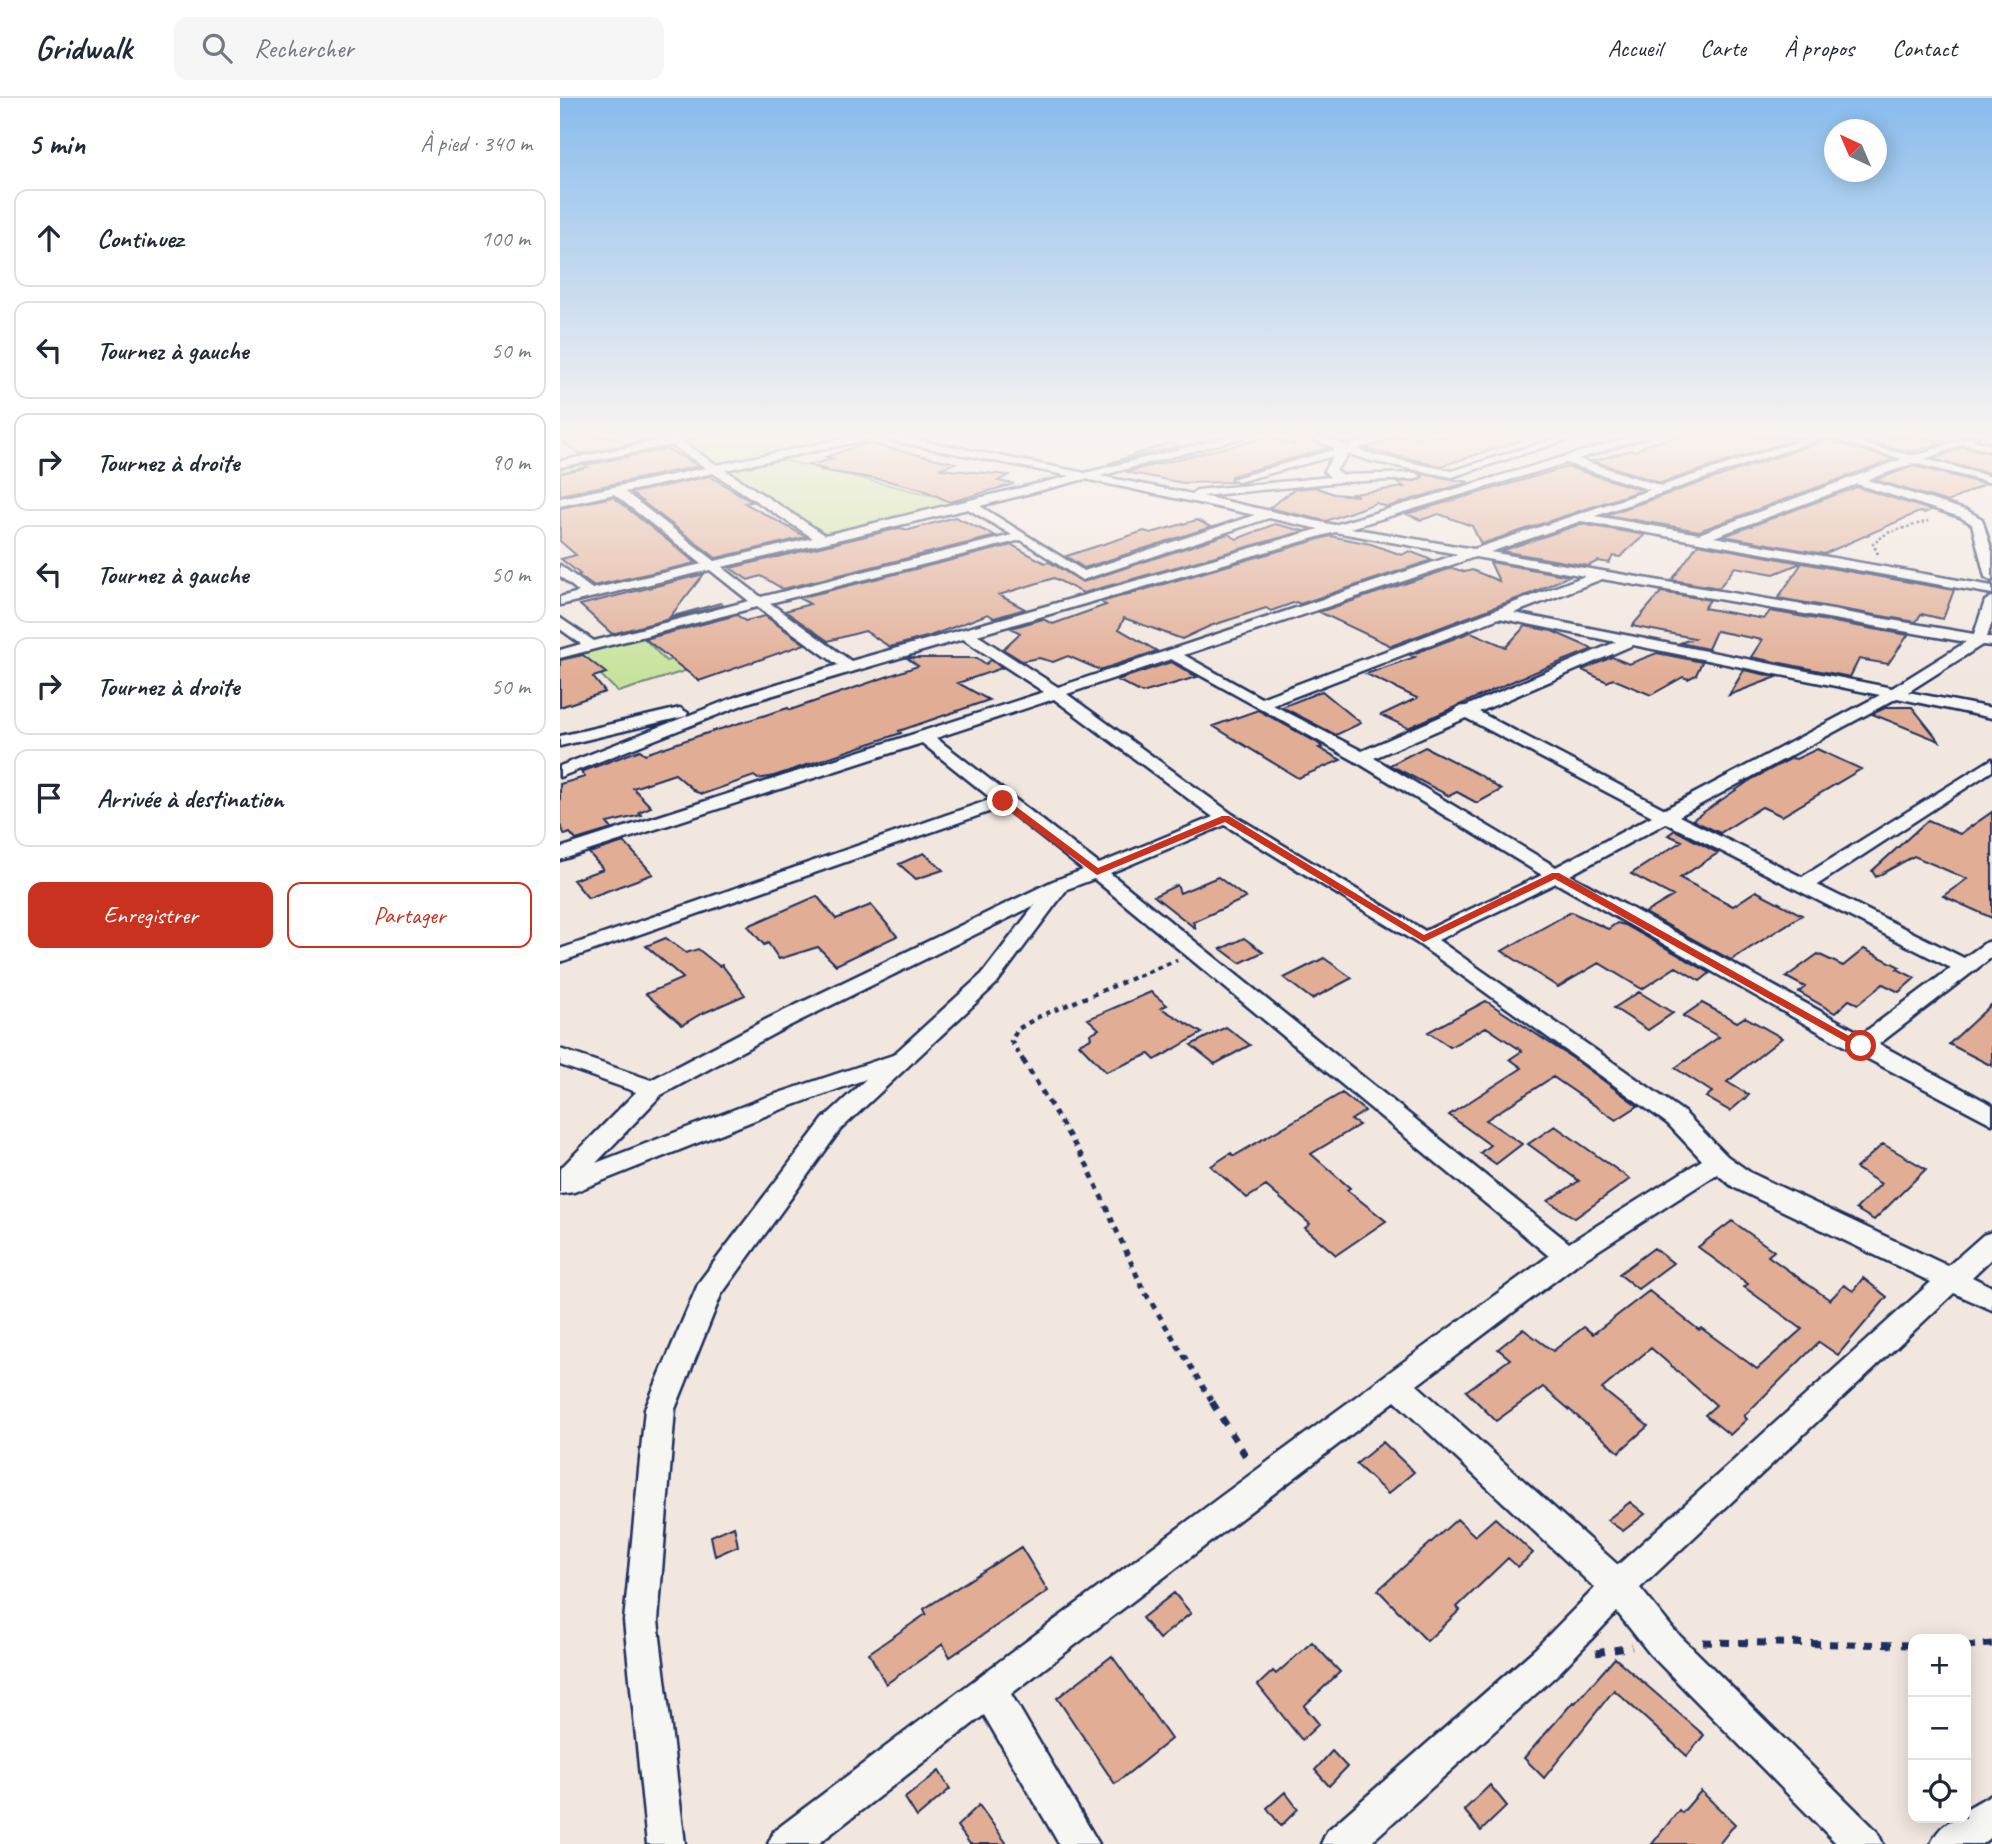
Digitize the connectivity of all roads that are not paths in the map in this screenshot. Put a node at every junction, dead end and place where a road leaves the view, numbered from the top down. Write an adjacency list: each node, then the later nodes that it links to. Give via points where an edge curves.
1 (653, 518): 17 (street)
2 (790, 518): 15 (street)
3 (909, 518): 15 (street)
4 (993, 518): 13 (street)
5 (1256, 518): 13 (street, via 1082,576)
6 (1283, 518): 12 (street)
7 (1363, 518): 12 (street)
8 (1575, 518): 16 (street)
9 (1588, 518): 14 (street)
10 (1753, 518): 14 (street)
11 (1972, 518): 20 (street, via 1978,522)
12 (1331, 528): 16 (street); 28 (street)
13 (1023, 536): 25 (street)
14 (1701, 537): 21 (street)
15 (821, 538): 17 (street)
16 (1472, 553): 19 (street); 33 (street)
17 (711, 564): 22 (street); 25 (street)
18 (560, 569): 22 (street)
19 (1597, 576): 26 (street); 29 (street)
20 (1992, 577)
21 (1992, 590)
22 (589, 594): 23 (street)
23 (560, 601)
24 (1992, 601): 29 (street)
25 (759, 602): 31 (street); 34 (street)
26 (1500, 614): 30 (street); 38 (street)
27 (560, 622): 31 (street)
28 (967, 635): 34 (street); 36 (street)
29 (1986, 641): 35 (street)
30 (1628, 642): 35 (street); 39 (street)
31 (591, 645): 32 (street)
32 (560, 654)
33 (1172, 654): 36 (street); 38 (street)
34 (849, 666): 37 (street)
35 (1897, 692): 40 (street); 47 (street)
36 (1056, 693): 41 (street); 48 (street)
37 (744, 699): 42 (street); 45 (street)
38 (1260, 704): 43 (street)
39 (1464, 710): 43 (street); 47 (street)
40 (1992, 713)
41 (924, 737): 46 (street); 49 (street)
42 (560, 741)
43 (1361, 757): 51 (street)
44 (1992, 764): 53 (street)
45 (560, 772)
46 (1003, 801): 50 (street); 56 (street)
47 (1665, 816): 51 (street); 53 (street)
48 (1226, 818): 50 (street); 54 (street)
49 (560, 854)
50 (1097, 872): 52 (street); 66 (street)
51 (1556, 875): 54 (street); 58 (street)
52 (1060, 885): 60 (street, via 989,979); 61 (street)
53 (1802, 886): 57 (street)
54 (1424, 939): 63 (street, via 1676,1118)
55 (1992, 947): 57 (street)
56 (560, 956)
57 (1964, 966): 58 (street)
58 (1861, 1046): 62 (street)
59 (560, 1057): 61 (street)
60 (902, 1059): 64 (street); 73 (street, via 832,1124 709,1290 660,1409 641,1621)
61 (653, 1089): 64 (street)
62 (1992, 1116)
63 (1718, 1162): 66 (street); 67 (street, via 1770,1194)
64 (560, 1186)
65 (1992, 1242): 67 (street)
66 (1567, 1256): 69 (street)
67 (1953, 1279): 68 (street); 70 (street)
68 (1992, 1299)
69 (1396, 1385): 70 (street); 71 (street)
70 (1618, 1587): 76 (street, via 1547,1661); 77 (street, via 1662,1642)
71 (989, 1690): 74 (street); 75 (street)
72 (1992, 1813): 78 (street)
73 (666, 1844)
74 (787, 1844)
75 (1080, 1844)
76 (1340, 1844)
77 (1864, 1844)
78 (1950, 1844)

